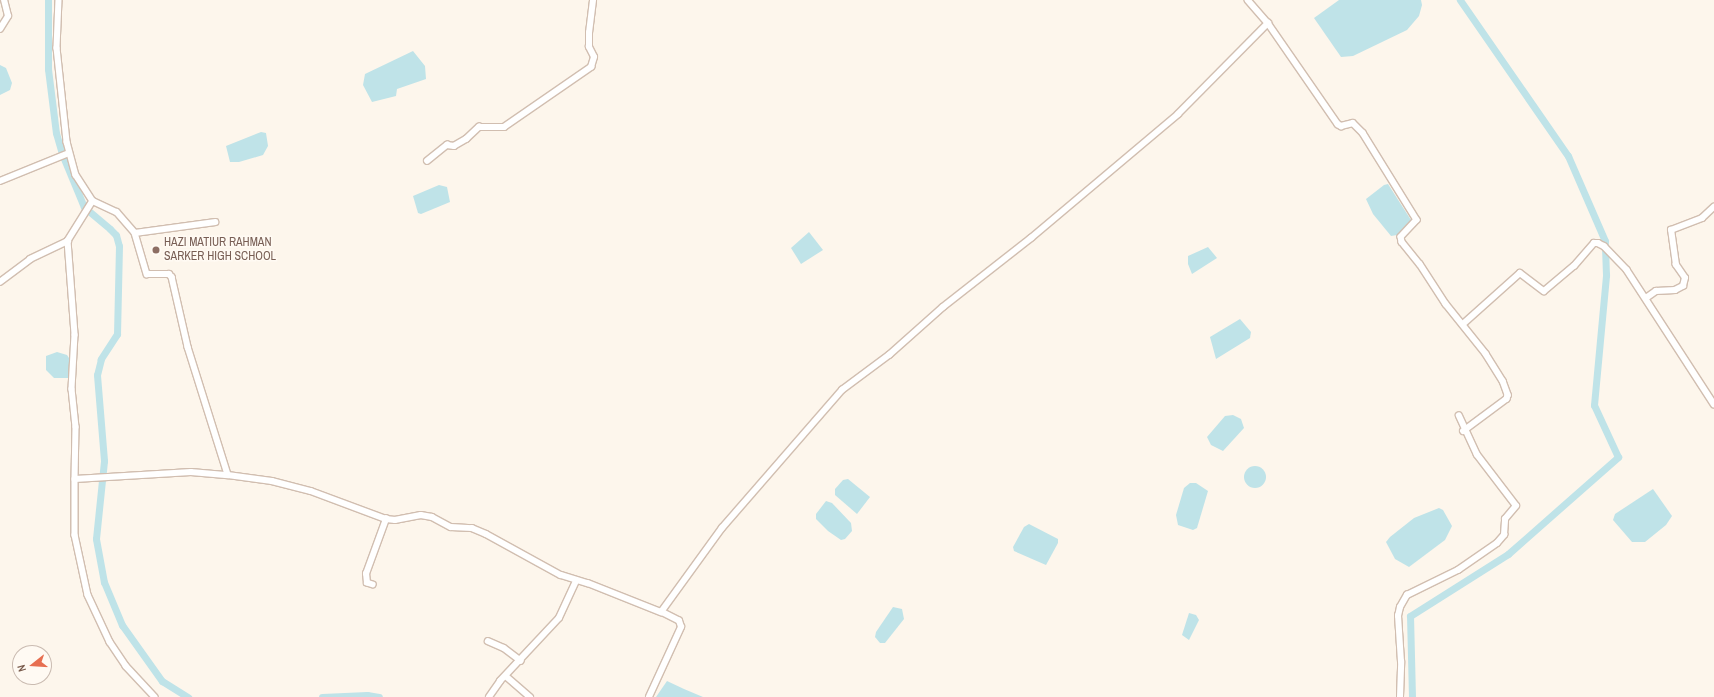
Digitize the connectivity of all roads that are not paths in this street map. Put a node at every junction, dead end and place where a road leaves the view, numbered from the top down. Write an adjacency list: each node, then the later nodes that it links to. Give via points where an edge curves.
1 (4, 0): 6 (street, via 8,16)
2 (59, 0): 7 (street, via 56,48)
3 (593, 0): 8 (street, via 589,33 589,47 594,57 591,67 504,127 479,127 466,139 454,146 447,145)
4 (1248, 0): 5 (street)
5 (1268, 23): 17 (street, via 1338,124 1356,125 1368,140 1417,220 1401,237 1402,242); 26 (street, via 1178,114 1031,238 937,312 889,355 842,390 722,528)
6 (0, 29)
7 (69, 154): 9 (street); 10 (street, via 76,175)
8 (427, 161)
9 (0, 181)
10 (93, 201): 13 (street, via 117,212); 14 (street)
11 (1714, 207): 16 (street, via 1702,218 1671,230 1676,265 1685,278 1682,286 1675,290 1656,291)
12 (215, 222): 13 (street)
13 (135, 233): 21 (street, via 146,272 169,274 172,277 188,347)
14 (68, 241): 15 (street, via 30,259); 22 (street, via 75,336 72,388)
15 (0, 282)
16 (1646, 298): 17 (street, via 1618,260 1604,246 1594,243 1574,266 1544,291 1520,273); 18 (street)
17 (1463, 324): 20 (street, via 1486,354 1508,394 1503,403)
18 (1714, 404)
19 (1459, 416): 20 (street)
20 (1464, 431): 34 (street, via 1477,455 1516,506 1505,519 1504,535 1497,543 1458,570 1407,595 1400,607)
21 (228, 475): 22 (street, via 191,472); 23 (street, via 272,481 311,491)
22 (78, 479): 30 (street, via 75,535 88,594 110,642 126,666)
23 (386, 519): 24 (street, via 395,520 421,515 432,517 451,527 472,528 541,566); 25 (street, via 366,574 367,583)
24 (576, 581): 26 (street, via 603,588); 28 (street, via 559,618)
25 (373, 585)
26 (661, 612): 33 (street, via 679,621 681,627)
27 (488, 641): 28 (street, via 504,648)
28 (521, 661): 29 (street)
29 (506, 676): 31 (street); 32 (street)
30 (155, 697)
31 (489, 697)
32 (530, 697)
33 (649, 697)
34 (1400, 697)

